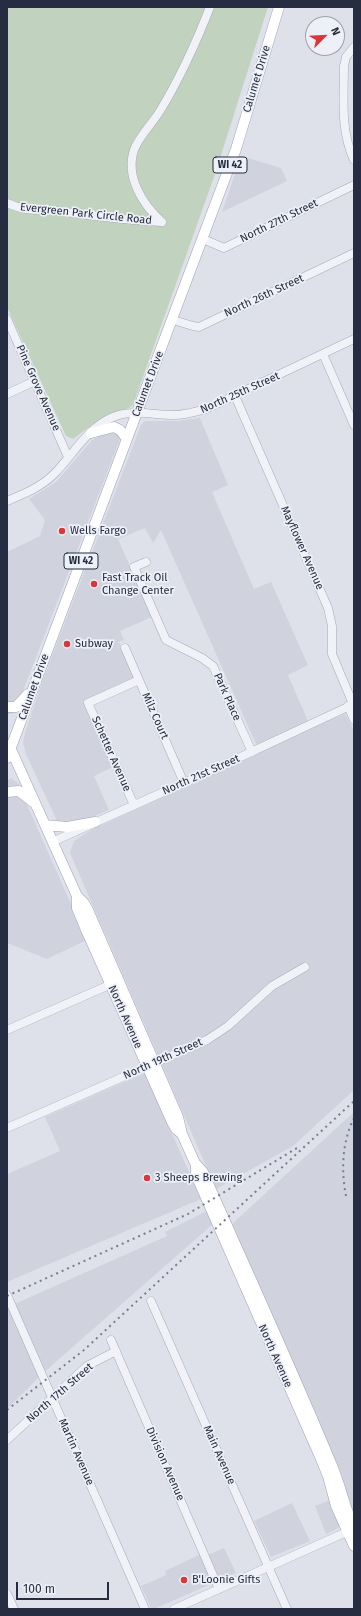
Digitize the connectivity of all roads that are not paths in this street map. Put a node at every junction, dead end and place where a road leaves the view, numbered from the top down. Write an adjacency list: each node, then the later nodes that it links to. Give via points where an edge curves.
1 (210, 7): 6 (street, Evergreen Park Circle Road, via 182,73 134,149 132,171 138,193 150,211 162,222 21,209)
2 (279, 7): 7 (main road, Calumet Drive / WI 42, via 236,149)
3 (354, 47): 4 (street, via 346,57 344,66 344,128)
4 (354, 160)
5 (354, 185): 7 (street, North 27th Street, via 224,248)
6 (7, 203)
7 (203, 239): 10 (main road, Calumet Drive / WI 42)
8 (354, 253): 10 (street, North 26th Street, via 199,326)
9 (7, 319): 13 (street, Pine Grove Avenue)
10 (172, 320): 16 (main road, Calumet Drive / WI 42)
11 (354, 339): 12 (street, North 25th Street)
12 (323, 354): 15 (street, North 25th Street); 17 (street)
13 (35, 381): 14 (street); 20 (street, Pine Grove Avenue)
14 (7, 394)
15 (235, 396): 16 (street, North 25th Street, via 206,409 184,414); 26 (street, Mayflower Avenue, via 328,608 332,626 332,654)
16 (137, 413): 18 (street, North 25th Street, via 114,416); 19 (main road, Calumet Drive / WI 42)
17 (354, 425)
18 (91, 433): 19 (main road, via 114,426); 20 (street, North 25th Street)
19 (127, 439): 25 (main road, Calumet Drive / WI 42)
20 (68, 457): 21 (street, North 25th Street, via 45,482)
21 (7, 501)
22 (146, 562): 30 (street, Park Place, via 134,567 166,640 213,666)
23 (125, 648): 24 (street, Milz Court)
24 (139, 680): 31 (street, Milz Court); 33 (street, Schetter Avenue, via 88,703)
25 (35, 684): 27 (main road, via 21,703 13,708); 29 (main road, Calumet Drive / WI 42)
26 (351, 705): 28 (street, Mayflower Avenue); 30 (street, North 21st Street)
27 (7, 707)
28 (354, 720)
29 (8, 748): 34 (main road, North Avenue)
30 (252, 752): 31 (street, North 21st Street)
31 (184, 783): 33 (street, North 21st Street)
32 (7, 792): 34 (main road, via 22,793)
33 (134, 805): 35 (street, North 21st Street)
34 (37, 807): 36 (main road, North Avenue)
35 (95, 822): 36 (main road, via 67,828); 37 (street, North 21st Street)
36 (45, 825): 37 (main road, North Avenue)
37 (52, 842): 39 (main road, North Avenue, via 77,896 88,910)
38 (305, 967): 41 (street, North 19th Street, via 272,986 240,1017 216,1035)
39 (115, 983): 40 (street); 41 (main road, North Avenue)
40 (7, 1030)
41 (151, 1065): 42 (street, North 19th Street); 49 (main road, North Avenue, via 178,1117 182,1134 196,1166 196,1175 321,1459 336,1506)
42 (7, 1128)
43 (7, 1295): 47 (street, Martin Avenue)
44 (152, 1301): 51 (street, Main Avenue)
45 (111, 1340): 46 (street, Division Avenue)
46 (116, 1351): 47 (street, North 17th Street, via 87,1366); 52 (street, Division Avenue)
47 (52, 1398): 48 (street, North 17th Street); 55 (street, Martin Avenue)
48 (7, 1440)
49 (352, 1530): 50 (main road, North Avenue); 51 (street)
50 (354, 1546)
51 (269, 1567): 52 (street); 57 (street, Main Avenue)
52 (219, 1589): 56 (street)
53 (7, 1594): 54 (street)
54 (14, 1609)
55 (145, 1609)
56 (174, 1609)
57 (288, 1609)

